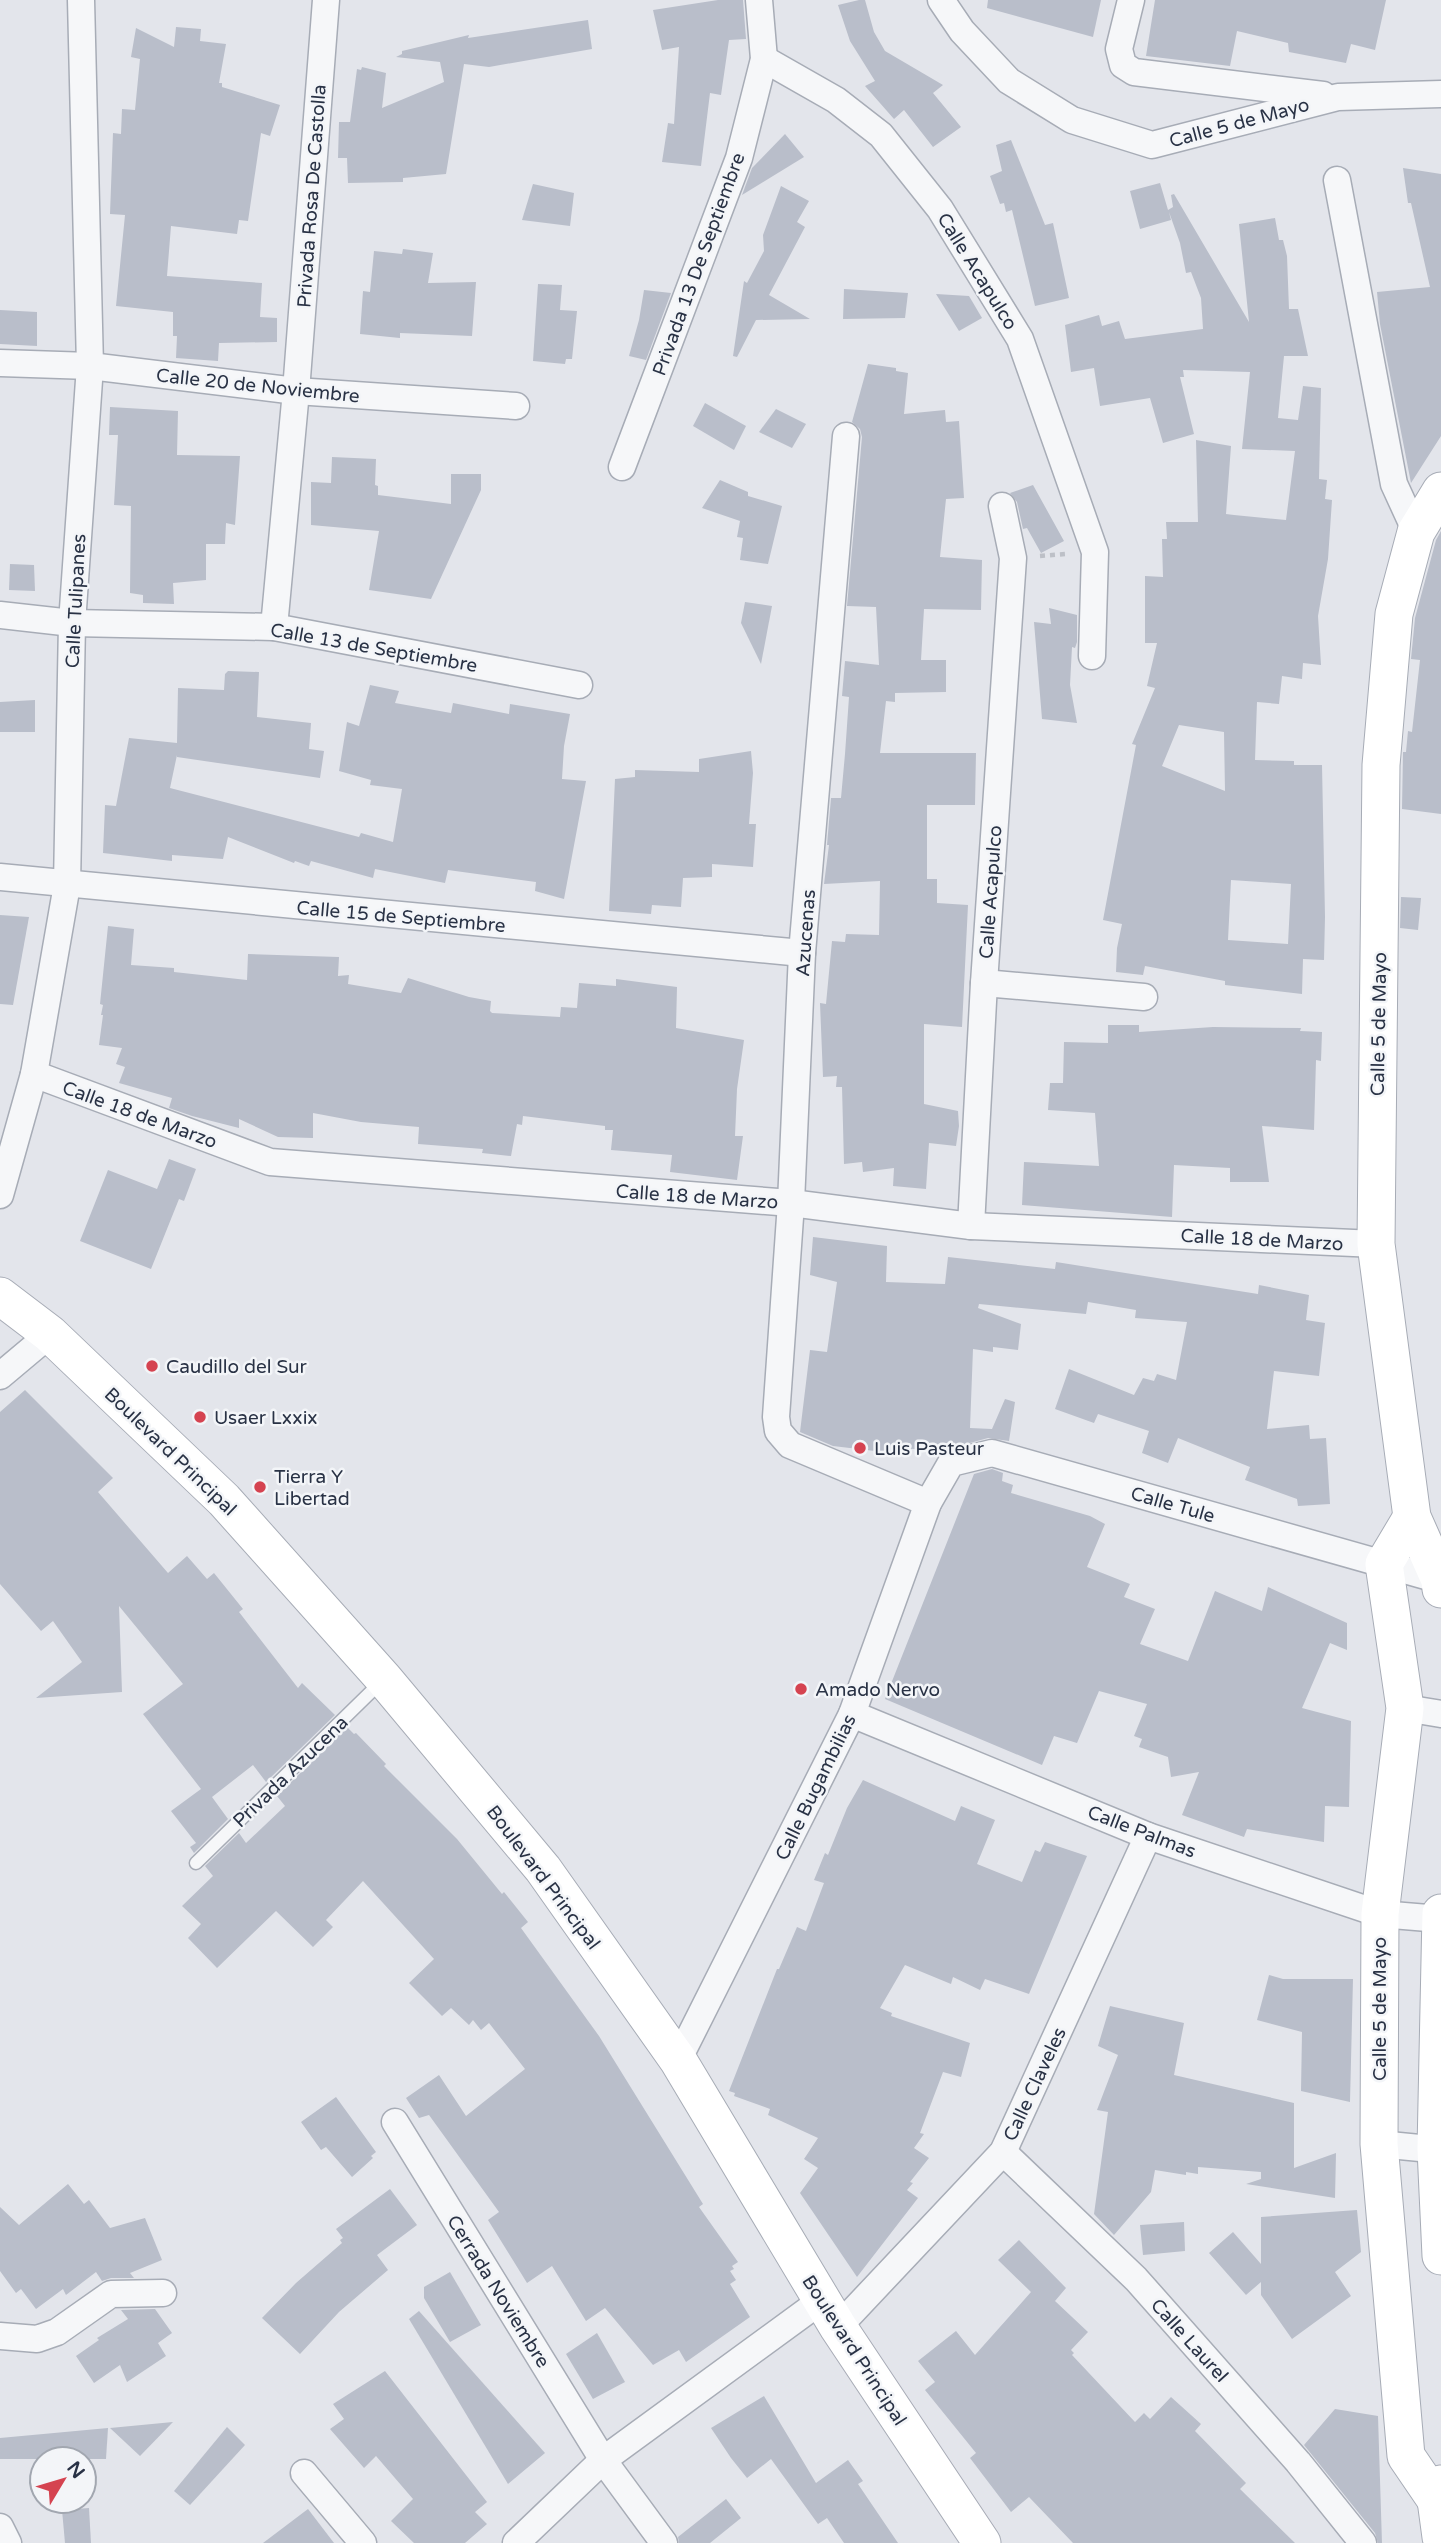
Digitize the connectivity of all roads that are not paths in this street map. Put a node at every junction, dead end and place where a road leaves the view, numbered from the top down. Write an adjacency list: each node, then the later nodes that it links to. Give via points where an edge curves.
1 (81, 0): 11 (street, Calle Tulipanes)
2 (326, 0): 12 (street, Privada Rosa De Castolla)
3 (759, 0): 6 (street)
4 (941, 0): 8 (street, Calle 5 de Mayo, via 962,31 1009,81 1072,120 1152,145)
5 (1131, 0): 8 (street, Calle 5 de Mayo, via 1119,49 1122,65 1134,72)
6 (764, 59): 15 (street, Privada 13 De Septiembre, via 739,158); 22 (street, Calle Acapulco, via 836,100 881,135 940,209 1020,339 1095,552)
7 (1441, 94): 8 (street, Calle 5 de Mayo)
8 (1338, 97)
9 (1337, 180): 18 (street, via 1394,484)
10 (0, 362): 11 (street, Calle 20 de Noviembre)
11 (90, 366): 12 (street, Calle 20 de Noviembre); 20 (street, Calle Tulipanes)
12 (296, 391): 13 (street, Calle 20 de Noviembre); 21 (street, Privada Rosa De Castolla)
13 (516, 406)
14 (846, 436): 26 (street, Azucenas)
15 (622, 467)
16 (1441, 491): 18 (street, Calle 5 de Mayo)
17 (1002, 506): 27 (street, Calle Acapulco, via 1013,558)
18 (1416, 532): 33 (street, Calle 5 de Mayo, via 1394,614 1381,765)
19 (0, 615): 20 (street, Calle 13 de Septiembre)
20 (72, 623): 21 (street, Calle 13 de Septiembre); 25 (street, Calle Tulipanes)
21 (274, 627): 23 (street, Calle 13 de Septiembre)
22 (1092, 656)
23 (579, 685)
24 (0, 877): 25 (street, Calle 15 de Septiembre)
25 (67, 885): 26 (street, Calle 15 de Septiembre); 29 (street, Calle Tulipanes)
26 (802, 953): 31 (street, Azucenas)
27 (984, 983): 28 (street); 32 (street, Calle Acapulco)
28 (1144, 997)
29 (34, 1074): 30 (street, Calle Tulipanes); 31 (street, Calle 18 de Marzo, via 270,1162)
30 (0, 1195)
31 (791, 1203): 32 (street, Calle 18 de Marzo); 37 (street, Azucenas, via 778,1432 790,1444)
32 (971, 1226): 33 (street, Calle 18 de Marzo)
33 (1376, 1244): 38 (street, Calle 5 de Mayo)
34 (0, 1296): 35 (street, Boulevard Principal)
35 (50, 1335): 36 (street); 41 (street, Boulevard Principal, via 223,1500)
36 (0, 1376)
37 (928, 1503): 39 (street, Calle Tule, via 951,1463 992,1453); 43 (street, Calle Bugambilias)
38 (1412, 1517): 39 (street); 40 (street, Calle 5 de Mayo)
39 (1384, 1564): 40 (street, Calle Tule); 42 (street, Calle 5 de Mayo)
40 (1440, 1584)
41 (384, 1679): 46 (lane, Privada Azucena); 50 (street, Boulevard Principal, via 543,1869)
42 (1405, 1708): 44 (street); 48 (street, Calle 5 de Mayo)
43 (852, 1714): 45 (street, Calle Palmas); 50 (street, Calle Bugambilias)
44 (1441, 1714)
45 (1148, 1836): 48 (street, Calle Palmas); 54 (street, Calle Claveles)
46 (196, 1863)
47 (1441, 1913): 49 (street)
48 (1380, 1914): 49 (street, Calle Palmas); 52 (street, Calle 5 de Mayo)
49 (1440, 1919): 53 (street)
50 (678, 2060): 57 (street, Boulevard Principal)
51 (395, 2122): 59 (street, Cerrada Noviembre)
52 (1379, 2144): 53 (street); 61 (street, Calle 5 de Mayo, via 1406,2456)
53 (1438, 2150): 55 (street)
54 (1003, 2152): 57 (street, Calle Claveles); 69 (street, Calle Laurel, via 1136,2279 1298,2462)
55 (1441, 2256)
56 (163, 2293): 58 (street, via 111,2294 57,2332 37,2339)
57 (830, 2313): 59 (street, Calle Claveles); 68 (street, Boulevard Principal)
58 (0, 2336)
59 (603, 2460): 66 (street, Calle Claveles); 67 (street, Cerrada Noviembre)
60 (303, 2473): 65 (street)
61 (1438, 2492): 63 (street, Calle 5 de Mayo)
62 (0, 2527): 64 (street)
63 (1441, 2536)
64 (8, 2543)
65 (363, 2543)
66 (516, 2543)
67 (664, 2543)
68 (982, 2543)
69 (1363, 2543)

